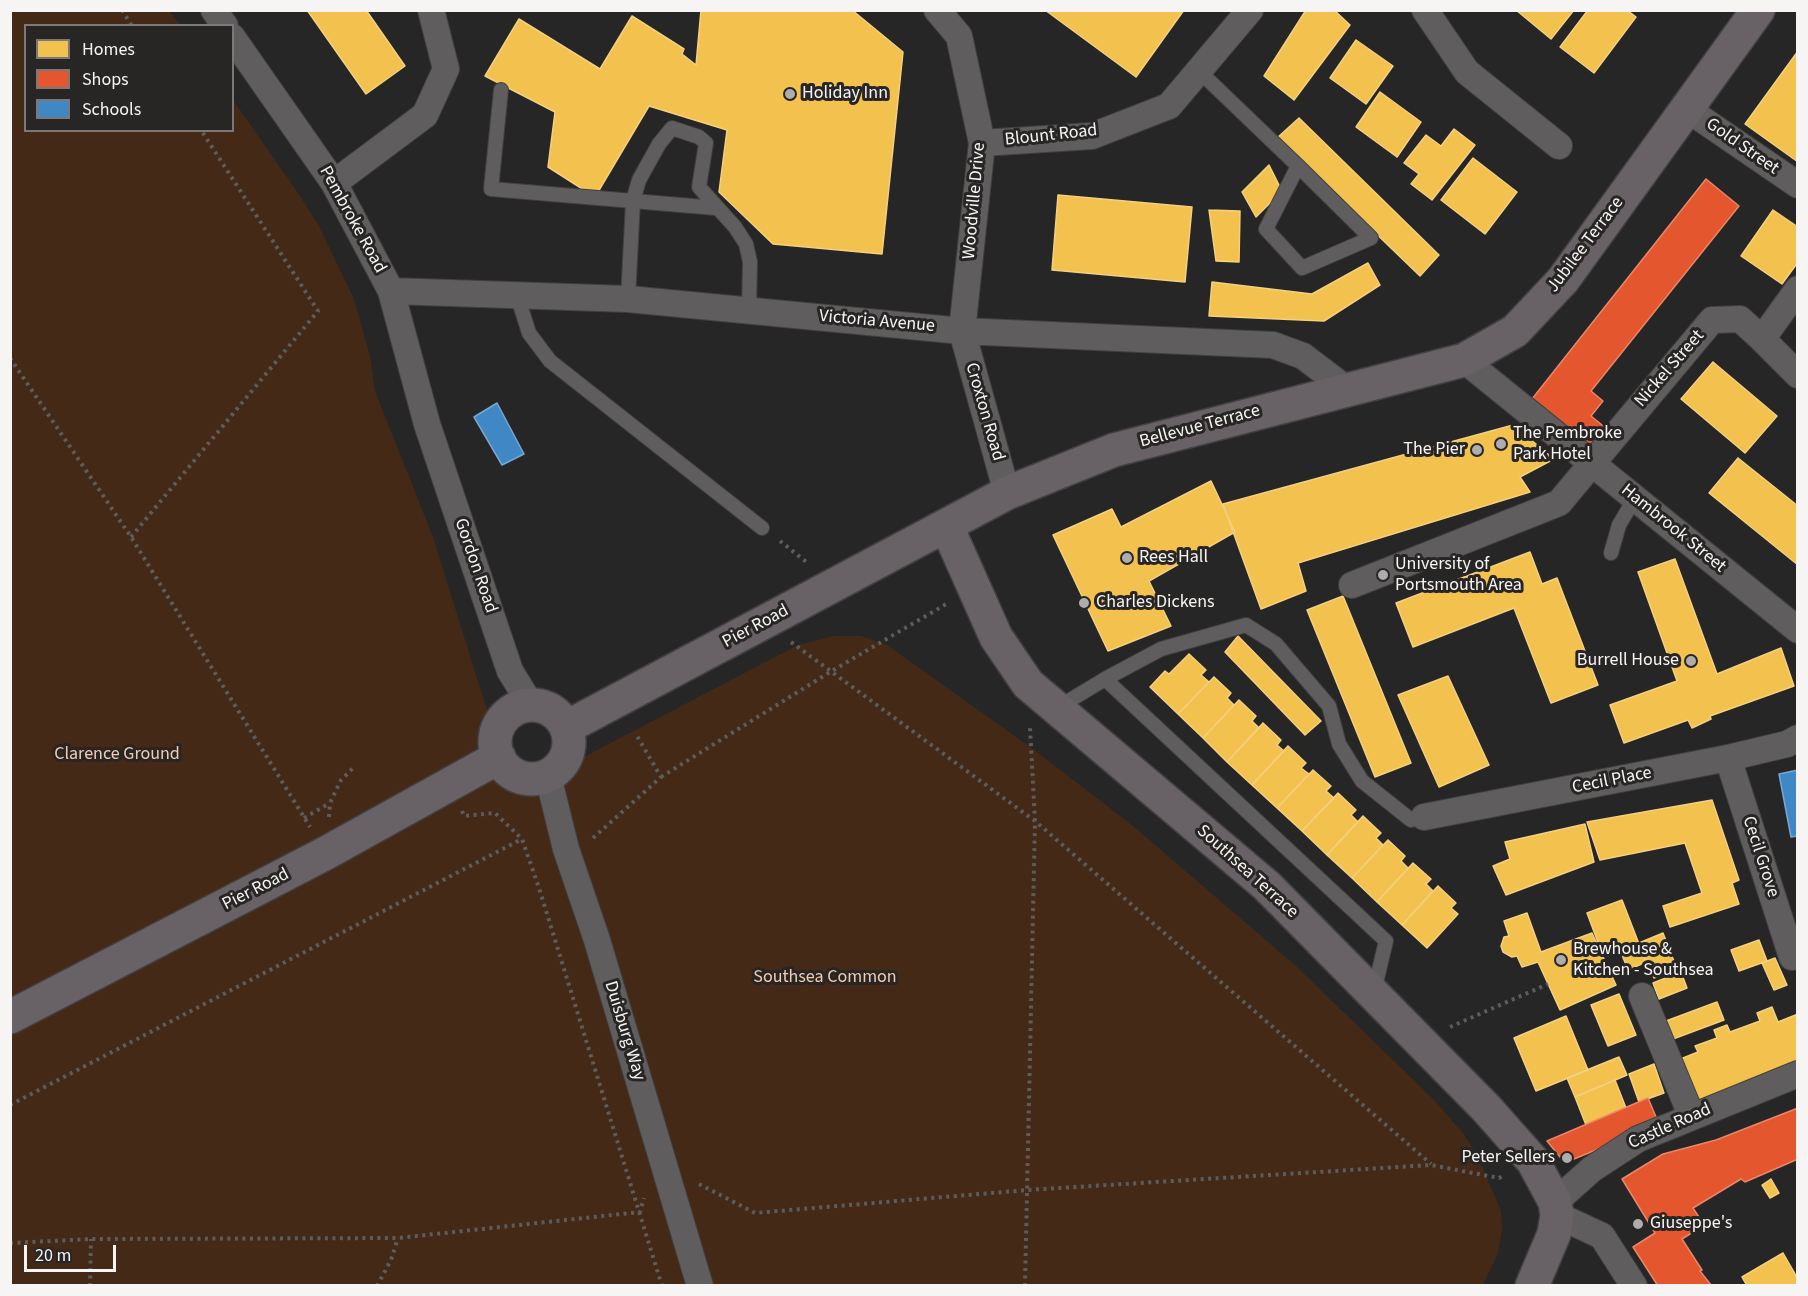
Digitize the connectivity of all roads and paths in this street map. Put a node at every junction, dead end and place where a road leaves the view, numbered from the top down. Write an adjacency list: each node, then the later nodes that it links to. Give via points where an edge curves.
1 (122, 10): 8 (path)
2 (214, 10): 9 (street)
3 (937, 10): 15 (street, Woodville Drive, via 959,36)
4 (1250, 10): 11 (street, Blount Road)
5 (1425, 10): 16 (street, via 1467,72)
6 (1758, 10): 13 (main road, Jubilee Terrace)
7 (436, 12): 18 (street, via 446,69 425,115)
8 (131, 24)
9 (224, 24)
10 (234, 40): 18 (street, Pembroke Road)
11 (1199, 71): 15 (street, Blount Road, via 1169,106 1092,136); 17 (lane)
12 (501, 90): 20 (lane, via 491,189)
13 (1687, 109): 19 (street, Gold Street); 30 (main road, Jubilee Terrace, via 1563,280 1515,331)
14 (202, 132): 39 (path, via 318,310)
15 (982, 143): 27 (street, Woodville Drive)
16 (1559, 146)
17 (1298, 166): 17 (lane, via 1322,190 1371,238 1302,268 1266,229)
18 (334, 183): 23 (street, Pembroke Road)
19 (1797, 186)
20 (633, 201): 21 (lane); 21 (lane, via 639,180 672,128 699,136 706,143 699,187); 25 (lane)
21 (716, 208): 26 (lane, via 746,244 750,262)
22 (1797, 289): 28 (street)
23 (391, 291): 24 (street, Victoria Avenue); 33 (street, Pembroke Road)
24 (517, 295): 25 (street, Victoria Avenue); 38 (lane, via 528,333 550,361)
25 (628, 299): 26 (street, Victoria Avenue)
26 (749, 310): 27 (street, Victoria Avenue)
27 (962, 331): 32 (street, Victoria Avenue, via 1272,345 1303,356); 35 (street, Croxton Road)
28 (1762, 339): 31 (street, Nickel Street); 34 (street, Nickel Street, via 1740,319 1712,320)
29 (10, 358): 39 (path)
30 (1464, 360): 32 (main road, Bellevue Terrace); 34 (street, Hambrook Street)
31 (1797, 375)
32 (1349, 391): 35 (main road, Bellevue Terrace, via 1114,450)
33 (427, 424): 49 (street, Gordon Road, via 510,671)
34 (1590, 462): 36 (street, Hambrook Street); 42 (street, Nickel Street, via 1558,502)
35 (1007, 493): 37 (main road, Bellevue Terrace)
36 (1635, 498): 40 (lane, via 1619,525); 45 (street, Hambrook Street)
37 (946, 527): 41 (main road, Pier Road); 43 (main road, Southsea Terrace)
38 (762, 528): 41 (path)
39 (131, 537): 59 (path, via 304,818)
40 (1611, 553)
41 (836, 584): 44 (main road, Pier Road)
42 (1352, 585)
43 (974, 588): 46 (path); 48 (main road, Southsea Terrace, via 996,637)
44 (764, 623): 46 (path); 51 (main road, Pier Road)
45 (1797, 630)
46 (830, 672): 58 (path); 62 (path)
47 (1105, 679): 50 (lane); 61 (lane, via 1161,649 1246,626 1276,644 1329,706 1339,744 1362,781 1411,820); 68 (lane, via 1386,941)
48 (1028, 684): 50 (main road, Southsea Terrace); 62 (path)
49 (531, 705): 51 (main road, via 546,707); 54 (main road, via 505,716 497,729)
50 (1057, 708): 68 (main road, Southsea Terrace, via 1267,886)
51 (567, 726): 57 (main road, via 567,755)
52 (637, 735): 58 (path)
53 (1797, 738): 55 (street, Cecil Place)
54 (499, 757): 57 (main road, via 519,777); 70 (main road, Pier Road, via 326,853)
55 (1728, 758): 61 (street, Cecil Place); 66 (street, Cecil Grove)
56 (355, 766): 59 (path, via 341,780)
57 (548, 776): 88 (street, Duisburg Way, via 566,849)
58 (662, 777): 65 (path)
59 (330, 803): 63 (path)
60 (464, 816): 64 (path, via 495,813)
61 (1424, 817)
62 (1035, 821): 76 (path); 79 (path)
63 (328, 825)
64 (522, 839): 73 (path); 81 (path)
65 (587, 843)
66 (1792, 957)
67 (1548, 984): 71 (path)
68 (1373, 994): 71 (main road, Southsea Terrace)
69 (1642, 996): 74 (street)
70 (10, 1017)
71 (1419, 1040): 75 (main road, Southsea Terrace)
72 (1797, 1074): 74 (street, Castle Road)
73 (10, 1105)
74 (1691, 1115): 80 (street, Castle Road, via 1614,1152)
75 (1533, 1161): 76 (path, via 1498,1178); 80 (main road, Southsea Terrace)
76 (1431, 1165): 79 (path)
77 (689, 1179): 79 (path, via 755,1213)
78 (647, 1188): 81 (path)
79 (1027, 1190): 89 (path)
80 (1556, 1208): 90 (main road, via 1551,1242); 91 (street, via 1602,1236)
81 (640, 1212): 82 (path); 87 (path)
82 (398, 1238): 83 (path); 86 (path)
83 (91, 1239): 84 (path); 85 (path)
84 (10, 1242)
85 (90, 1286)
86 (376, 1286)
87 (662, 1286)
88 (700, 1286)
89 (1025, 1286)
90 (1532, 1286)
91 (1634, 1286)

